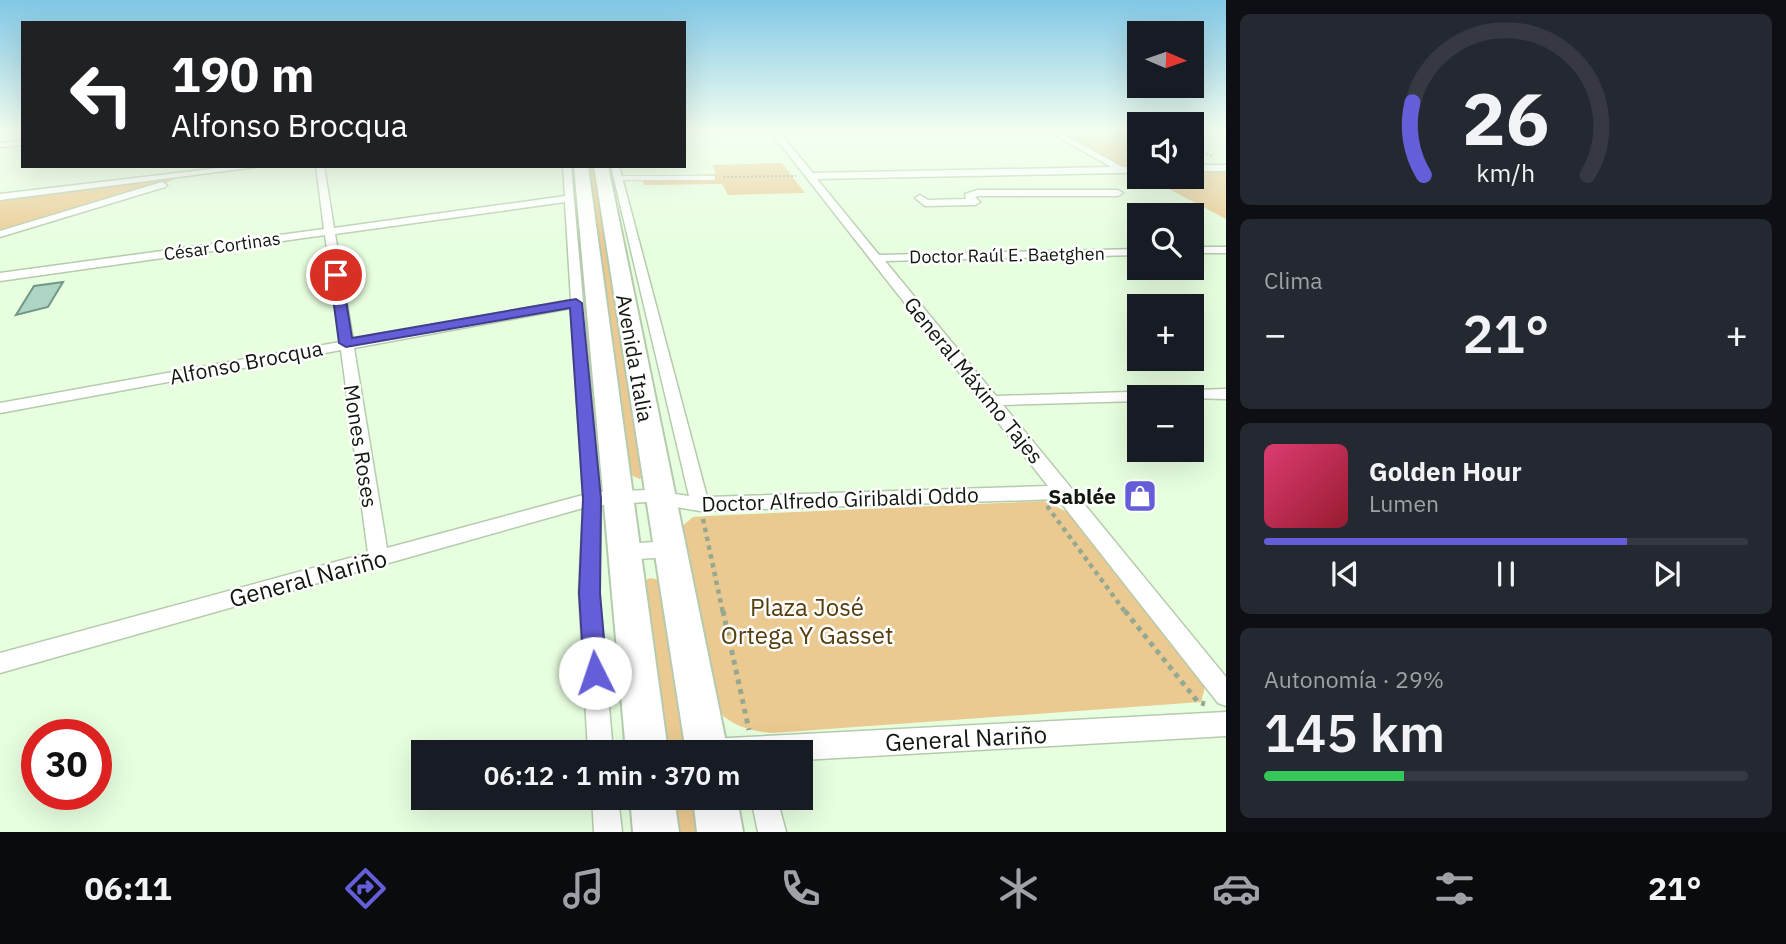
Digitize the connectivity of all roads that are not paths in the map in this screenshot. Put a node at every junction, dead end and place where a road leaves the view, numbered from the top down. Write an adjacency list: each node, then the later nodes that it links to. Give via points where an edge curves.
1 (210, 170): 8 (street)
2 (224, 170): 8 (street)
3 (321, 170): 17 (street, Mones Roses)
4 (567, 170): 15 (street, Avenida Italia)
5 (807, 170): 10 (street, General Máximo Tajes)
6 (1123, 170): 9 (street)
7 (604, 171): 11 (lane); 30 (main road, Avenida Italia); 31 (main road, Avenida Italia); 32 (street, Avenida Italia)
8 (203, 172): 14 (street); 18 (street)
9 (989, 172): 10 (street); 12 (street)
10 (812, 176): 22 (street, General Máximo Tajes)
11 (713, 177)
12 (1016, 192): 13 (street); 16 (street, via 968,196 975,202 925,203)
13 (1118, 193)
14 (0, 197)
15 (569, 198): 17 (street, César Cortinas); 24 (street, Avenida Italia)
16 (920, 198)
17 (330, 230): 23 (street, César Cortinas); 25 (street, Mones Roses)
18 (0, 234)
19 (1204, 250): 20 (street)
20 (1226, 250)
21 (1127, 252): 22 (street, Doctor Raúl E. Baetghen)
22 (875, 258): 27 (street, General Máximo Tajes)
23 (0, 277)
24 (576, 303): 25 (street, Alfonso Brocqua); 30 (street, Avenida Italia)
25 (346, 343): 28 (street, Alfonso Brocqua); 35 (street, Mones Roses)
26 (1226, 394): 27 (street)
27 (991, 401): 29 (street, General Máximo Tajes)
28 (0, 408)
29 (1065, 492): 32 (street, Doctor Alfredo Giribaldi Oddo); 37 (street, General Máximo Tajes)
30 (604, 497): 31 (street, Doctor Alfredo Giribaldi Oddo); 34 (main road, Avenida Italia); 35 (street, General Nariño); 39 (street, Avenida Italia, via 589,593)
31 (661, 497): 32 (street, Doctor Alfredo Giribaldi Oddo); 33 (main road, Avenida Italia)
32 (700, 504)
33 (668, 549): 34 (street); 41 (main road, Avenida Italia)
34 (623, 552): 40 (main road, Avenida Italia)
35 (379, 559): 36 (street, General Nariño)
36 (0, 663)
37 (1226, 695)
38 (1226, 724): 42 (street, General Nariño)
39 (600, 740)
40 (646, 740)
41 (705, 740)
42 (813, 748)
43 (606, 810): 47 (street)
44 (653, 810): 48 (main road)
45 (717, 810): 49 (main road)
46 (767, 810): 50 (street)
47 (608, 832)
48 (656, 832)
49 (720, 832)
50 (772, 832)

